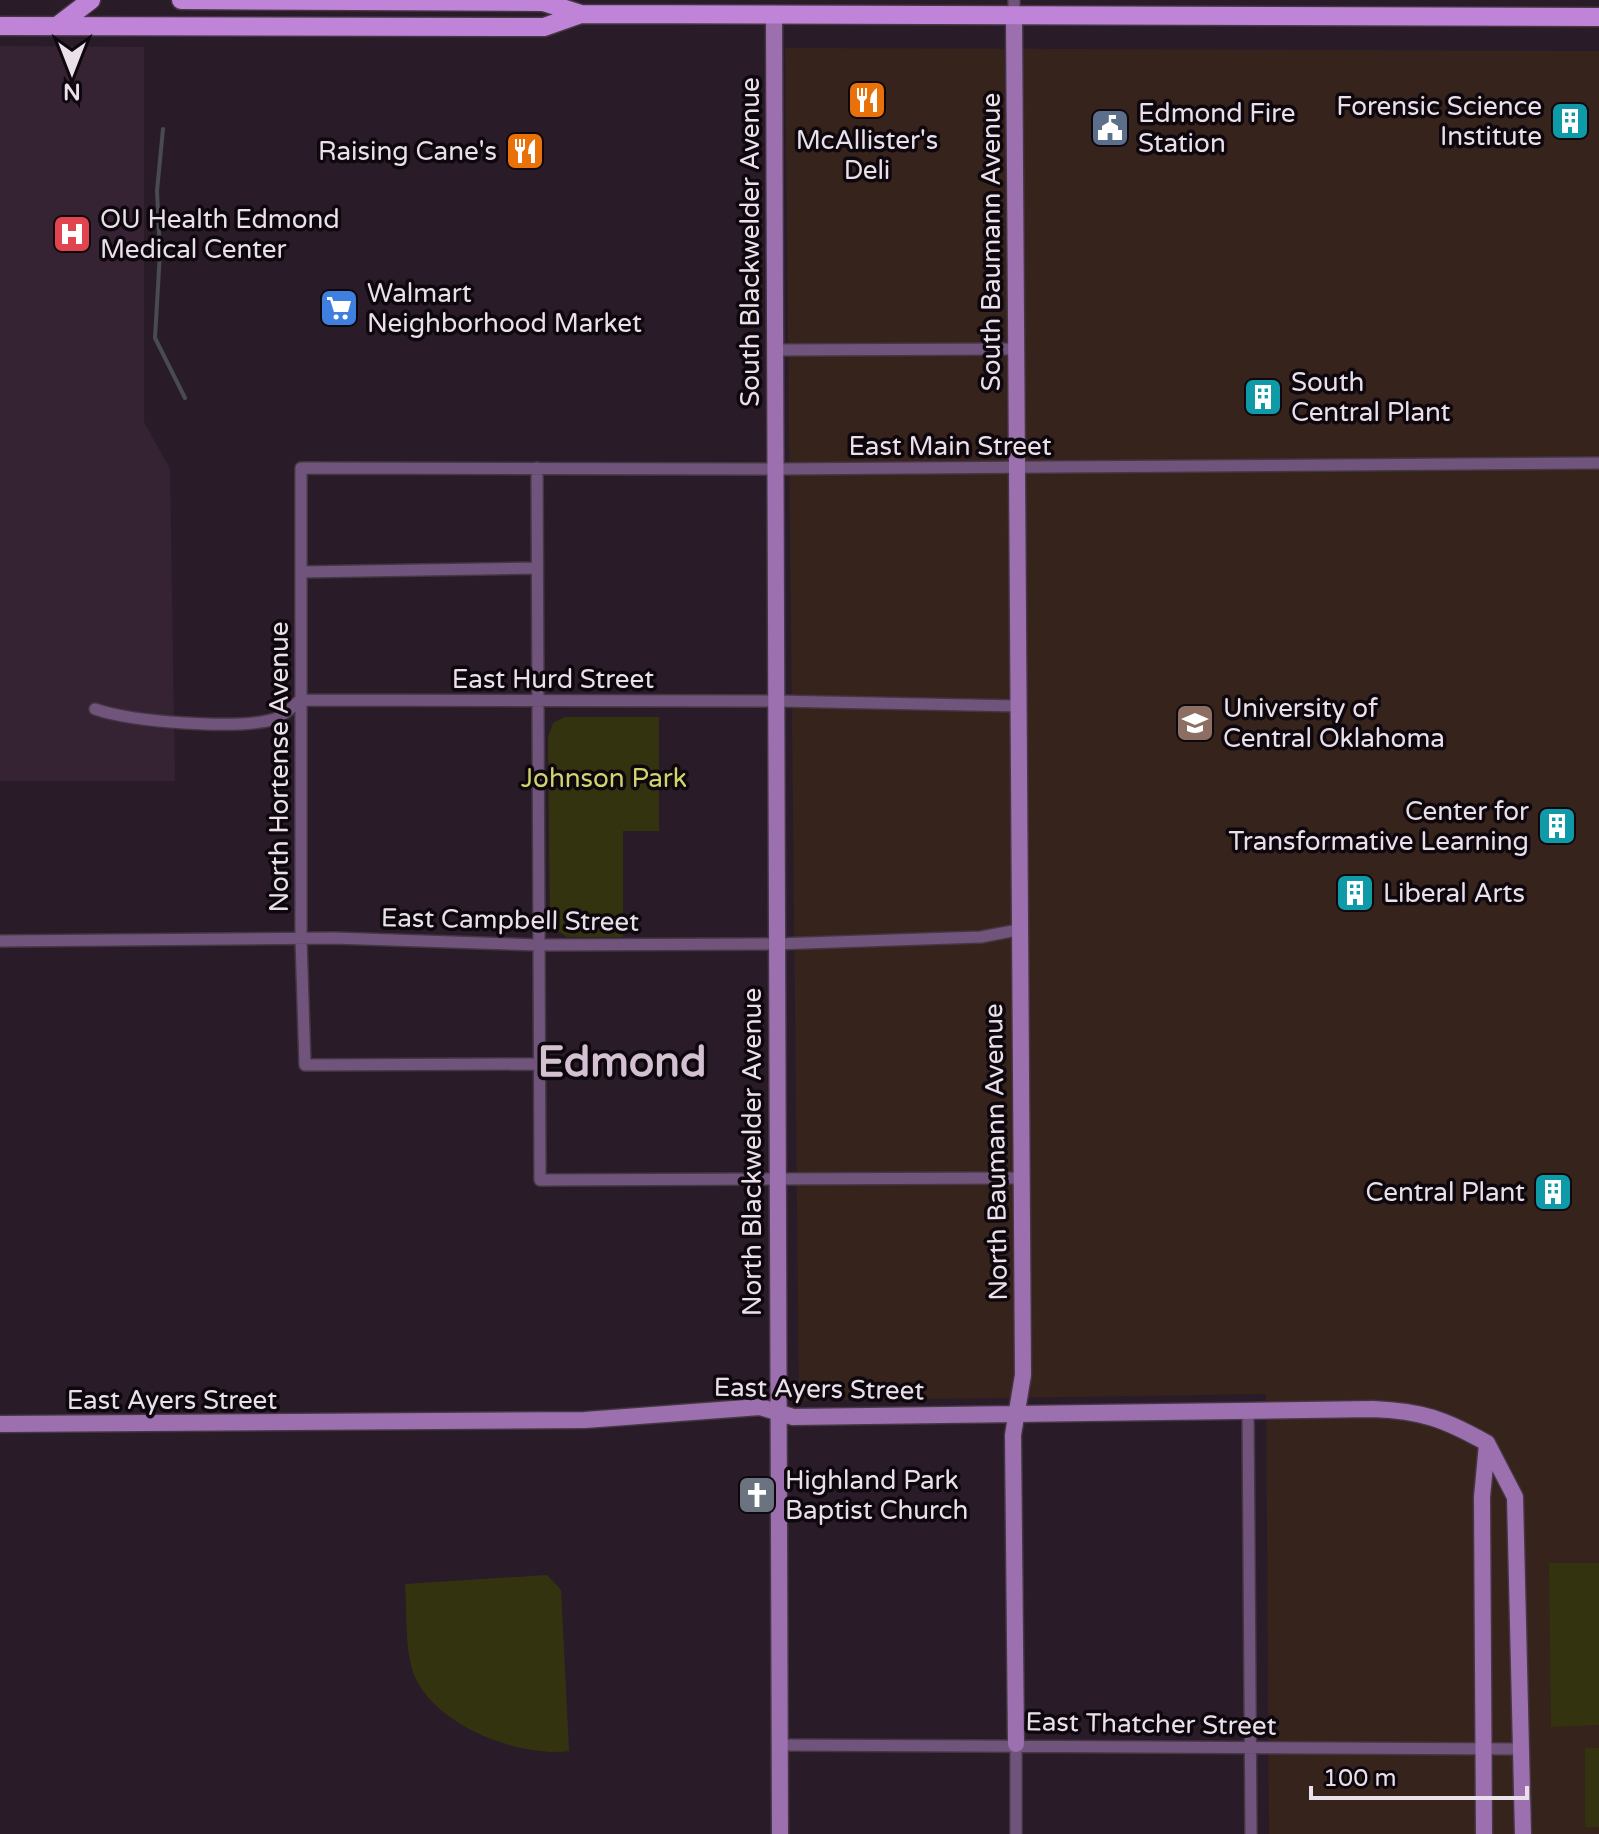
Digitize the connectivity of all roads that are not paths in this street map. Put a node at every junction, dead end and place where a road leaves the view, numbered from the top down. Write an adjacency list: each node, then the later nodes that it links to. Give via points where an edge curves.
1 (91, 0): 10 (main road)
2 (181, 0): 3 (main road)
3 (247, 1): 4 (main road)
4 (474, 2): 7 (main road, via 543,2); 11 (main road, via 446,13 403,16)
5 (774, 8): 6 (main road); 7 (main road); 13 (street, South Blackwelder Avenue)
6 (1014, 8): 8 (main road); 12 (street, South Baumann Avenue)
7 (581, 14): 11 (main road, via 544,27)
8 (1599, 17)
9 (0, 26): 10 (main road)
10 (57, 26): 11 (main road)
11 (393, 26)
12 (1016, 349): 13 (street); 17 (street, South Baumann Avenue)
13 (774, 350): 18 (street, South Blackwelder Avenue)
14 (1599, 463): 17 (street, East Main Street)
15 (301, 468): 16 (street, East Main Street); 20 (street, North Hortense Avenue)
16 (537, 468): 18 (street, East Main Street); 19 (street)
17 (1017, 468): 18 (street, East Main Street); 24 (street, North Baumann Avenue)
18 (774, 469): 23 (street, North Blackwelder Avenue)
19 (537, 568): 20 (street); 22 (street)
20 (301, 572): 21 (street, North Hortense Avenue)
21 (300, 700): 22 (street, East Hurd Street); 25 (street, via 277,719 237,722 116,717); 27 (street, North Hortense Avenue)
22 (537, 700): 23 (street, East Hurd Street); 30 (street)
23 (777, 701): 24 (street, East Hurd Street); 29 (street, North Blackwelder Avenue)
24 (1018, 706): 26 (street, North Baumann Avenue)
25 (95, 709)
26 (1018, 930): 29 (street, East Campbell Street, via 981,937); 32 (street, North Baumann Avenue)
27 (301, 939): 28 (street, East Campbell Street); 30 (street, East Campbell Street); 31 (street, North Hortense Avenue, via 305,1065)
28 (0, 941)
29 (776, 944): 30 (street, East Campbell Street); 33 (street, North Blackwelder Avenue)
30 (539, 945): 31 (street)
31 (537, 1064): 33 (street, via 540,1180)
32 (1020, 1178): 33 (street); 36 (street, North Baumann Avenue, via 1023,1375)
33 (776, 1181): 35 (street, North Blackwelder Avenue)
34 (1248, 1409): 36 (street, East Ayers Street); 38 (street, East Ayers Street, via 1411,1410 1460,1426); 41 (street)
35 (777, 1413): 36 (street, East Ayers Street); 37 (street, East Ayers Street, via 760,1407 585,1420); 40 (street, North Blackwelder Avenue)
36 (1015, 1415): 39 (street, North Baumann Avenue)
37 (0, 1424)
38 (1487, 1443): 42 (street, via 1515,1497); 43 (street, via 1482,1497)
39 (1016, 1744): 40 (street, East Thatcher Street); 41 (street, East Thatcher Street); 45 (street, North Baumann Avenue)
40 (781, 1745): 44 (street, North Blackwelder Avenue)
41 (1250, 1749): 43 (street, East Thatcher Street); 46 (street)
42 (1521, 1749): 43 (street, East Thatcher Street); 48 (street)
43 (1485, 1750): 47 (street)
44 (780, 1834)
45 (1016, 1834)
46 (1251, 1834)
47 (1484, 1834)
48 (1523, 1834)

